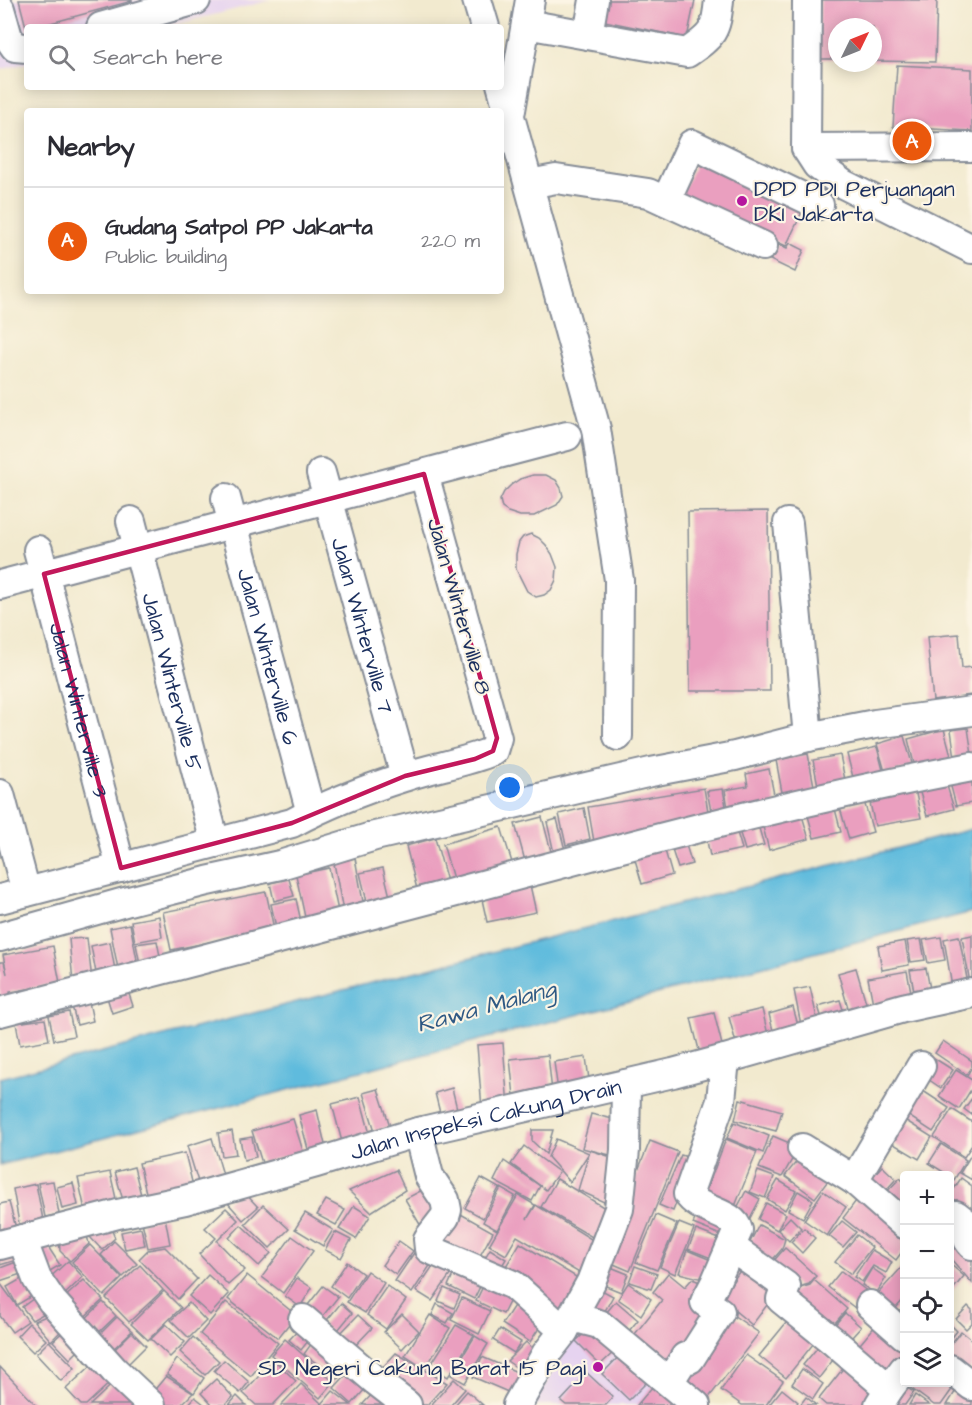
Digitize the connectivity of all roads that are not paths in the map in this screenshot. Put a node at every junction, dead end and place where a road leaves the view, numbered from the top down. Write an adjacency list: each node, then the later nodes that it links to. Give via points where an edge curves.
1 (196, 0): 8 (street)
2 (477, 0): 9 (street)
3 (594, 0): 10 (street)
4 (719, 0): 10 (street, via 716,24 706,39 687,52)
5 (807, 0): 15 (street)
6 (0, 9): 11 (street, via 8,37 15,47)
7 (528, 12): 10 (street); 13 (street)
8 (112, 24)
9 (484, 24)
10 (588, 35)
11 (24, 48)
12 (503, 90): 13 (street)
13 (510, 116): 16 (street)
14 (972, 147): 15 (street)
15 (806, 148): 20 (street, via 817,165 843,184)
16 (529, 184): 17 (street, via 556,179 648,193); 31 (street, via 596,429 619,580)
17 (666, 201): 18 (street, via 692,144); 19 (street)
18 (819, 205)
19 (763, 246)
20 (972, 249)
21 (567, 436): 22 (street)
22 (424, 474): 23 (street); 34 (street, Jalan Winterville 8, via 497,738 493,751 475,759)
23 (325, 486): 24 (street); 34 (street, Jalan Winterville 7)
24 (230, 511): 27 (street); 36 (street, Jalan Winterville 6)
25 (131, 521): 27 (street, Jalan Winterville 5)
26 (788, 523): 32 (street)
27 (138, 549): 28 (street); 37 (street, Jalan Winterville 5)
28 (41, 562): 29 (street); 38 (street, Jalan Winterville 3)
29 (0, 585)
30 (972, 711): 32 (street)
31 (618, 736)
32 (808, 737): 40 (street, via 375,836 280,865 125,902)
33 (972, 767): 42 (street, via 894,781 633,845)
34 (405, 776): 36 (street)
35 (0, 794): 39 (street)
36 (311, 813): 37 (street, via 292,823)
37 (215, 843): 38 (street)
38 (121, 868): 39 (street)
39 (13, 896)
40 (0, 938)
41 (972, 993): 43 (street, Jalan Inspeksi Cakung Drain, via 903,1008)
42 (0, 1012)
43 (725, 1059): 45 (street, Jalan Inspeksi Cakung Drain); 53 (street, via 721,1101 688,1194 737,1225)
44 (921, 1066): 48 (street)
45 (626, 1083): 46 (street, Jalan Inspeksi Cakung Drain); 56 (street, via 619,1209 591,1282)
46 (418, 1132): 51 (street, Jalan Inspeksi Cakung Drain, via 186,1200); 56 (street, via 429,1176 447,1210 428,1239 429,1249 513,1285)
47 (802, 1148): 48 (street)
48 (854, 1180): 50 (street)
49 (954, 1216): 52 (street, via 970,1227 966,1238)
50 (900, 1220)
51 (11, 1242): 62 (street, via 41,1287 114,1370)
52 (972, 1245)
53 (731, 1246): 59 (street, via 705,1302 720,1312 690,1359 685,1358); 61 (street, via 786,1286 781,1299)
54 (870, 1305): 57 (street)
55 (303, 1318): 63 (street)
56 (568, 1324): 59 (street, via 598,1323); 64 (street)
57 (902, 1333)
58 (954, 1372): 60 (street)
59 (669, 1382): 65 (street)
60 (972, 1386)
61 (891, 1388)
62 (151, 1405)
63 (407, 1405)
64 (517, 1405)
65 (696, 1405)

